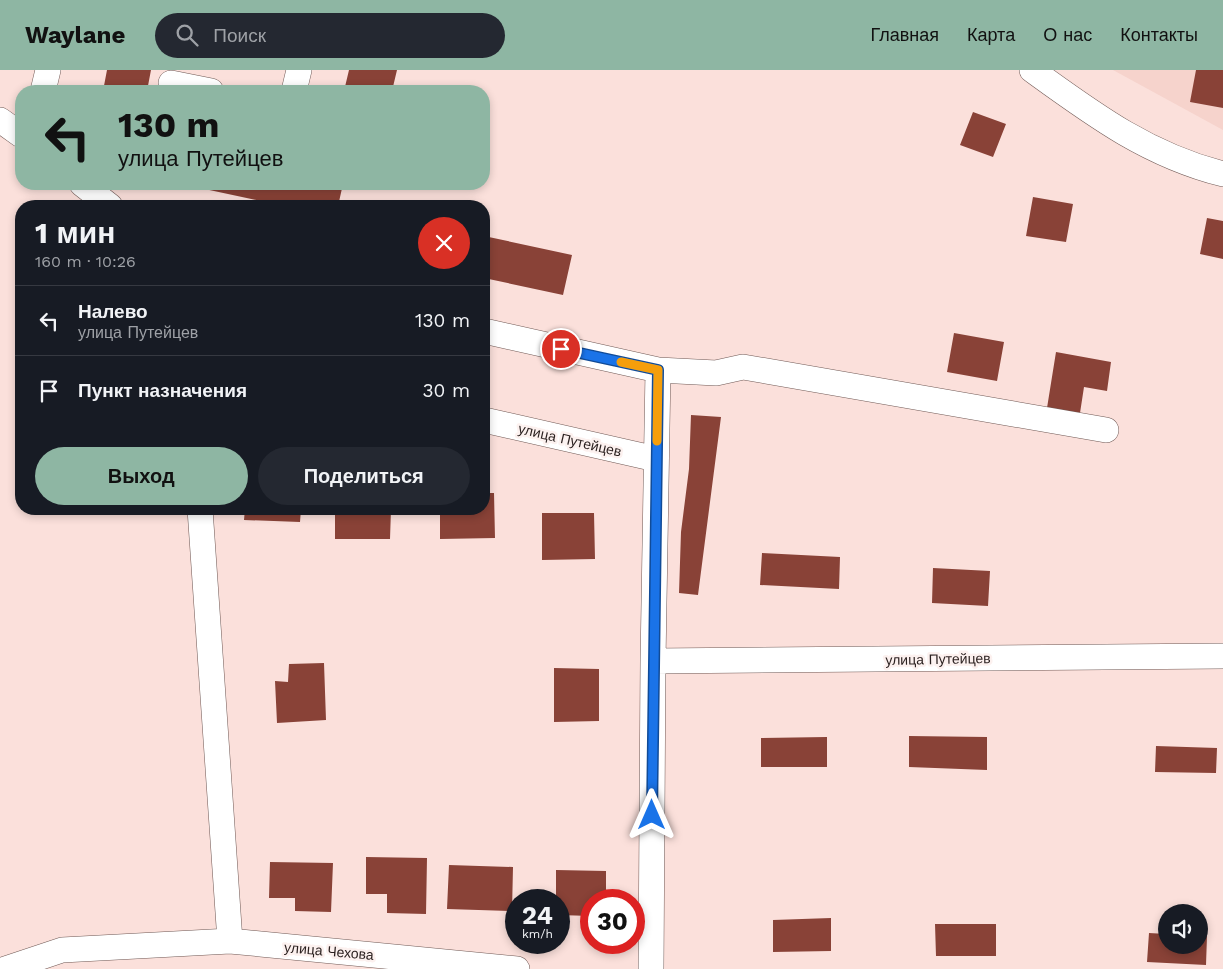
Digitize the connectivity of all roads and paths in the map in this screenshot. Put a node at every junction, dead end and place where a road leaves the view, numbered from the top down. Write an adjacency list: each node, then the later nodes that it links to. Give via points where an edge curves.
1 (48, 70): 5 (street)
2 (299, 70): 7 (street)
3 (1032, 70): 10 (street, via 1125,136 1178,160)
4 (171, 83): 6 (street)
5 (44, 85)
6 (181, 85)
7 (295, 85)
8 (0, 120): 9 (street)
9 (15, 131)
10 (1223, 174)
11 (90, 190): 12 (street)
12 (102, 200)
13 (490, 333): 14 (street)
14 (658, 370): 16 (street, via 716,374 743,368); 17 (street)
15 (490, 421): 17 (street, улица Путейцев)
16 (1106, 430)
17 (656, 459): 20 (street)
18 (200, 515): 21 (street)
19 (1223, 656): 20 (street, улица Путейцев)
20 (653, 661): 24 (street)
21 (230, 941): 22 (street, улица Чехова, via 62,950); 23 (street, улица Чехова)
22 (5, 969)
23 (518, 969)
24 (651, 969)

